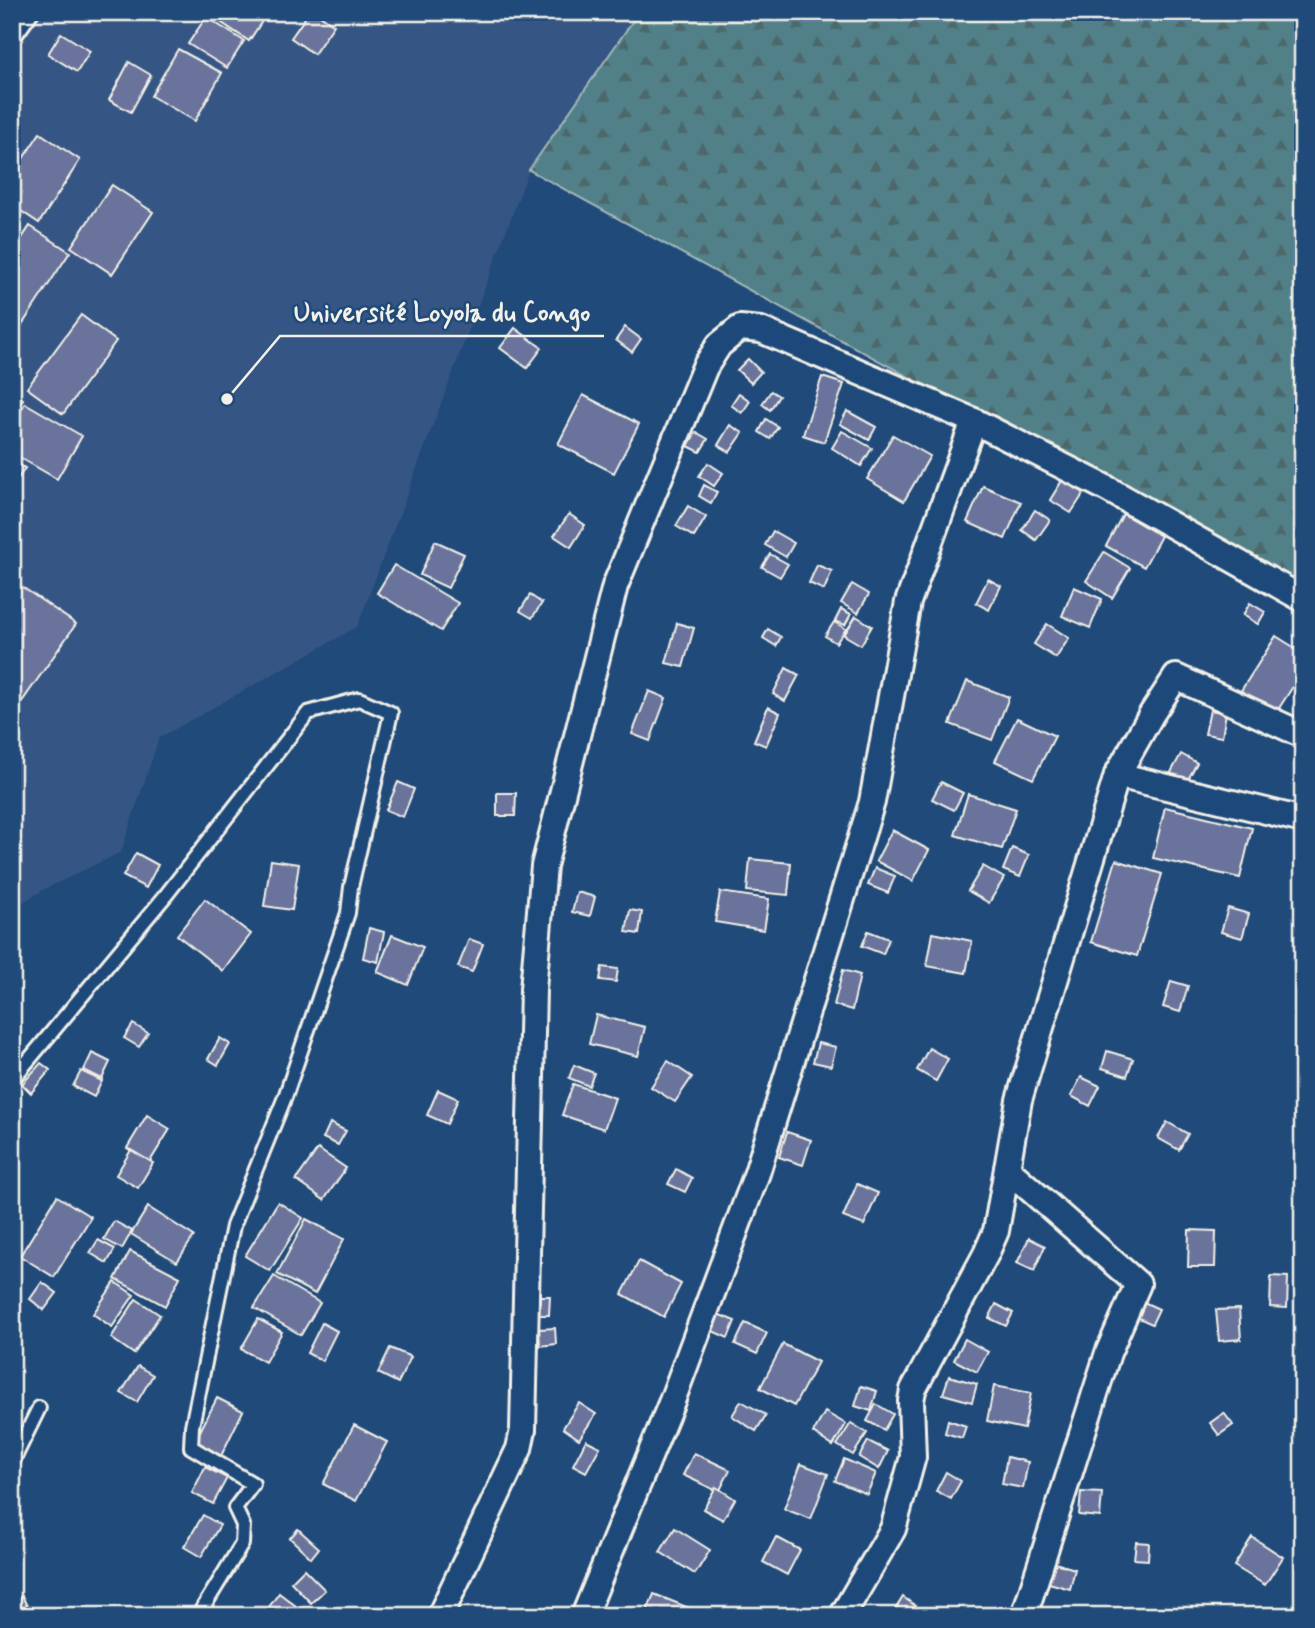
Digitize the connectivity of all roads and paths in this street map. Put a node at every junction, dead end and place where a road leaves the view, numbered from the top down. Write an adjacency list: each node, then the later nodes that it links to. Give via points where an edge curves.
1 (32, 12): 2 (lane)
2 (12, 40)
3 (974, 421): 4 (street, via 1106,488); 13 (street, via 761,330 740,328 719,345 705,367 615,586 544,866 533,989 523,1430 519,1449); 14 (street, via 908,602 873,802 757,1173 672,1401)
4 (1303, 599)
5 (1303, 735): 6 (street, via 1176,677)
6 (1117, 775): 7 (street); 9 (street, via 1019,1100)
7 (1303, 820)
8 (12, 1080): 12 (lane, via 166,895 308,713 359,699 391,713 348,913 285,1097 233,1226 191,1447 253,1484 235,1508 243,1525 242,1544)
9 (1007, 1169): 15 (street, via 996,1231 913,1390 913,1457 892,1529); 16 (street, via 1138,1284 1108,1353)
10 (39, 1408): 11 (lane)
11 (12, 1463)
12 (198, 1616)
13 (440, 1616)
14 (584, 1616)
15 (842, 1616)
16 (1024, 1616)

